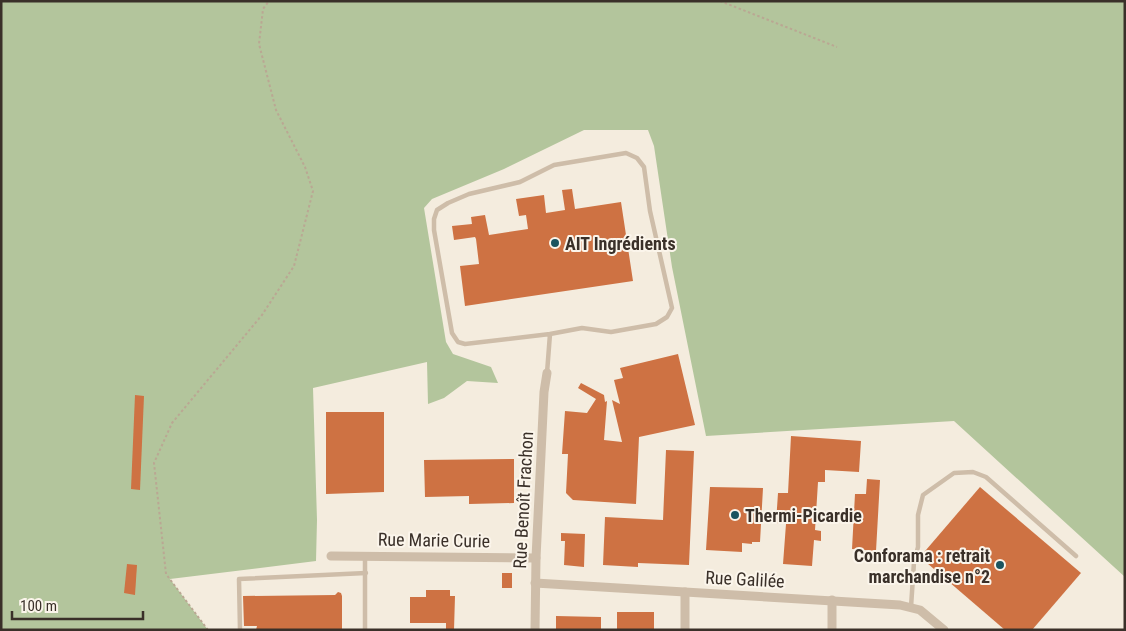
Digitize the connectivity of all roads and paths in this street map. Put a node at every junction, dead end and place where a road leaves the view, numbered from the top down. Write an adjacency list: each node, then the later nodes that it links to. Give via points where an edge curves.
1 (269, 1): 15 (path, via 263,9 258,44 276,110 305,166 313,191 294,266 262,315 172,424 154,463 166,574)
2 (720, 1): 3 (path)
3 (837, 47)
4 (550, 334): 4 (lane, via 465,344 458,342 452,333 434,230 437,210 469,194 520,182 554,165 626,153 637,158 644,167 650,212 672,308 667,318 656,324 611,332 582,328); 5 (lane)
5 (547, 373): 9 (street, Rue Benoît Frachon)
6 (332, 556): 7 (street, Rue Marie Curie)
7 (366, 556): 9 (street, Rue Marie Curie); 10 (lane)
8 (1076, 556): 14 (lane, via 986,477 973,472 954,474 923,495 918,515)
9 (536, 558): 11 (street, Rue Benoît Frachon)
10 (366, 573): 16 (lane, via 240,579); 17 (lane)
11 (535, 583): 12 (street, Rue Galilée); 18 (street, Rue Benoît Frachon)
12 (685, 592): 13 (street, Rue Galilée); 19 (street)
13 (832, 600): 14 (street, Rue Galilée); 20 (street)
14 (911, 607): 21 (street, Rue Galilée)
15 (208, 630)
16 (240, 630)
17 (366, 630)
18 (535, 630)
19 (685, 630)
20 (832, 630)
21 (944, 630)

